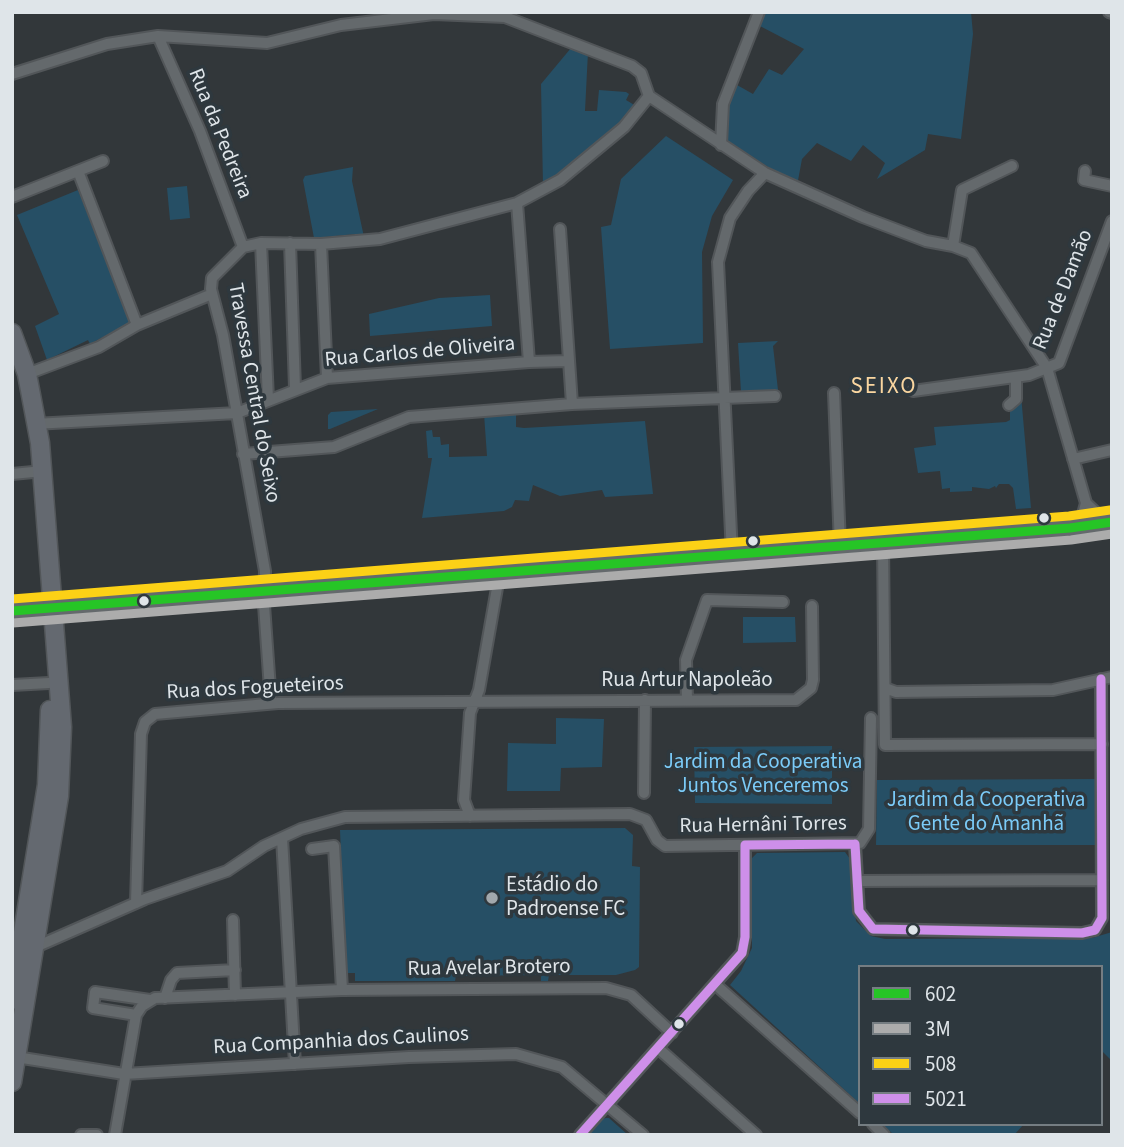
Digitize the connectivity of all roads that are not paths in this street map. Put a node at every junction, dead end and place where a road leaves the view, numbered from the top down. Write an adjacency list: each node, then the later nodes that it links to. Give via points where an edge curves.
1 (758, 12): 8 (street, via 723,104)
2 (435, 13): 3 (street); 5 (street, via 341,25 267,43)
3 (492, 13): 4 (street)
4 (521, 18): 7 (street, via 632,66 641,73)
5 (158, 36): 6 (street, via 107,44); 23 (street, Rua da Pedreira)
6 (12, 74)
7 (649, 96): 8 (street); 16 (street, via 624,127 560,180)
8 (721, 145): 13 (street)
9 (103, 161): 11 (street)
10 (1012, 166): 22 (street, via 962,190)
11 (78, 171): 15 (street); 25 (street)
12 (1086, 171): 14 (street, via 1084,180)
13 (765, 173): 22 (street, via 863,217 926,241); 39 (street, via 734,212 719,251)
14 (1112, 186)
15 (12, 197)
16 (517, 203): 21 (street, via 380,239); 28 (street)
17 (1112, 221): 29 (street, Rua de Damão, via 1061,361)
18 (560, 229): 27 (street)
19 (261, 243): 20 (street); 23 (street); 40 (street)
20 (290, 243): 21 (street); 35 (street)
21 (321, 244): 33 (street)
22 (953, 246): 29 (street, via 967,250 979,263)
23 (243, 247): 24 (street, Travessa Central do Seixo, via 212,278)
24 (212, 294): 25 (street); 43 (street, Travessa Central do Seixo)
25 (137, 324): 30 (street, via 99,347)
26 (12, 333): 30 (main road)
27 (568, 361): 28 (street, Rua Carlos de Oliveira); 41 (street)
28 (529, 362): 33 (street, Rua Carlos de Oliveira)
29 (1047, 368): 31 (street); 34 (street)
30 (27, 374): 44 (main road)
31 (1029, 375): 32 (street); 34 (street)
32 (1016, 376): 36 (street); 42 (street, via 1016,399)
33 (327, 378): 35 (street, Rua Carlos de Oliveira)
34 (1055, 386): 47 (street)
35 (295, 388): 40 (street, Rua Carlos de Oliveira)
36 (913, 391)
37 (835, 393): 54 (street)
38 (775, 396): 39 (street)
39 (724, 398): 41 (street); 55 (street)
40 (268, 399): 43 (street, Rua Carlos de Oliveira)
41 (572, 404): 46 (street, via 409,416 334,447)
42 (1009, 405)
43 (237, 412): 44 (street, Rua Carlos de Oliveira); 46 (street, Travessa Central do Seixo)
44 (34, 424): 48 (main road, via 30,436); 59 (main road, via 40,443)
45 (1112, 450): 47 (street)
46 (243, 454): 57 (street, Travessa Central do Seixo)
47 (1073, 459): 50 (street)
48 (33, 472): 49 (street); 59 (main road)
49 (12, 474)
50 (1086, 503): 51 (street); 52 (street)
51 (1109, 523): 52 (main road)
52 (1070, 528): 53 (main road)
53 (883, 542): 54 (main road); 65 (street)
54 (840, 546): 55 (main road)
55 (732, 554): 56 (main road)
56 (500, 571): 57 (main road); 68 (street)
57 (265, 589): 59 (main road); 69 (street, Travessa Central do Seixo)
58 (783, 602): 67 (street, via 707,600 686,660)
59 (48, 606): 61 (main road); 63 (main road); 85 (main road, via 61,691 62,763)
60 (812, 606): 67 (street, Rua Artur Napoleão, via 813,680 811,688 796,700)
61 (12, 611)
62 (1106, 678): 65 (street, via 1053,690 896,692); 71 (street)
63 (49, 683): 64 (street); 85 (main road, via 47,785)
64 (12, 685)
65 (885, 688): 71 (street, via 885,745)
66 (645, 700): 67 (street, Rua Artur Napoleão); 68 (street, Rua Artur Napoleão); 72 (street)
67 (687, 700)
68 (476, 702): 69 (street, Rua dos Fogueteiros); 73 (street, via 470,713)
69 (271, 703): 83 (street, Rua dos Fogueteiros, via 155,714 145,722 136,822)
70 (871, 718): 77 (street, Rua Hernâni Torres, via 869,830 865,841)
71 (1105, 748): 80 (street)
72 (644, 793)
73 (464, 800): 74 (street); 75 (street)
74 (443, 816): 75 (street); 76 (street, via 339,817)
75 (470, 816): 78 (street, Rua Hernâni Torres, via 632,814 646,820 665,846)
76 (282, 838): 83 (street, via 227,871); 89 (street)
77 (855, 844): 78 (street, Rua Hernâni Torres); 81 (street)
78 (746, 845): 87 (street, via 744,948)
79 (312, 849): 88 (street, via 334,846)
80 (1102, 880): 81 (street); 82 (street)
81 (858, 881): 82 (street, via 861,916 877,930 1087,933 1101,923)
82 (1107, 895)
83 (136, 903): 85 (street)
84 (233, 920): 86 (street)
85 (21, 953): 92 (main road); 97 (main road)
86 (234, 970): 90 (street); 91 (street, via 177,973)
87 (716, 985): 95 (street); 102 (street)
88 (342, 990): 89 (street, Rua Avelar Brotero); 95 (street, Rua Avelar Brotero, via 616,989 631,995)
89 (289, 992): 90 (street, Rua Avelar Brotero); 98 (street)
90 (236, 995): 91 (street, Rua Avelar Brotero)
91 (165, 998): 93 (street, Rua Avelar Brotero)
92 (12, 1000)
93 (150, 1000): 94 (street); 94 (street, Rua Avelar Brotero, via 96,992 93,1008)
94 (136, 1016): 99 (street)
95 (672, 1033): 96 (street)
96 (659, 1048): 101 (street); 108 (street)
97 (16, 1057): 99 (street, Rua Companhia dos Caulinos); 100 (main road)
98 (295, 1064): 99 (street, Rua Companhia dos Caulinos); 101 (street, Rua Companhia dos Caulinos, via 527,1056 562,1067)
99 (124, 1074): 105 (street)
100 (12, 1082)
101 (609, 1103): 106 (street); 107 (street, Rua Companhia dos Caulinos)
102 (858, 1111)
103 (81, 1135): 104 (street)
104 (97, 1135)
105 (115, 1135)
106 (580, 1135)
107 (643, 1135)
108 (755, 1135)

